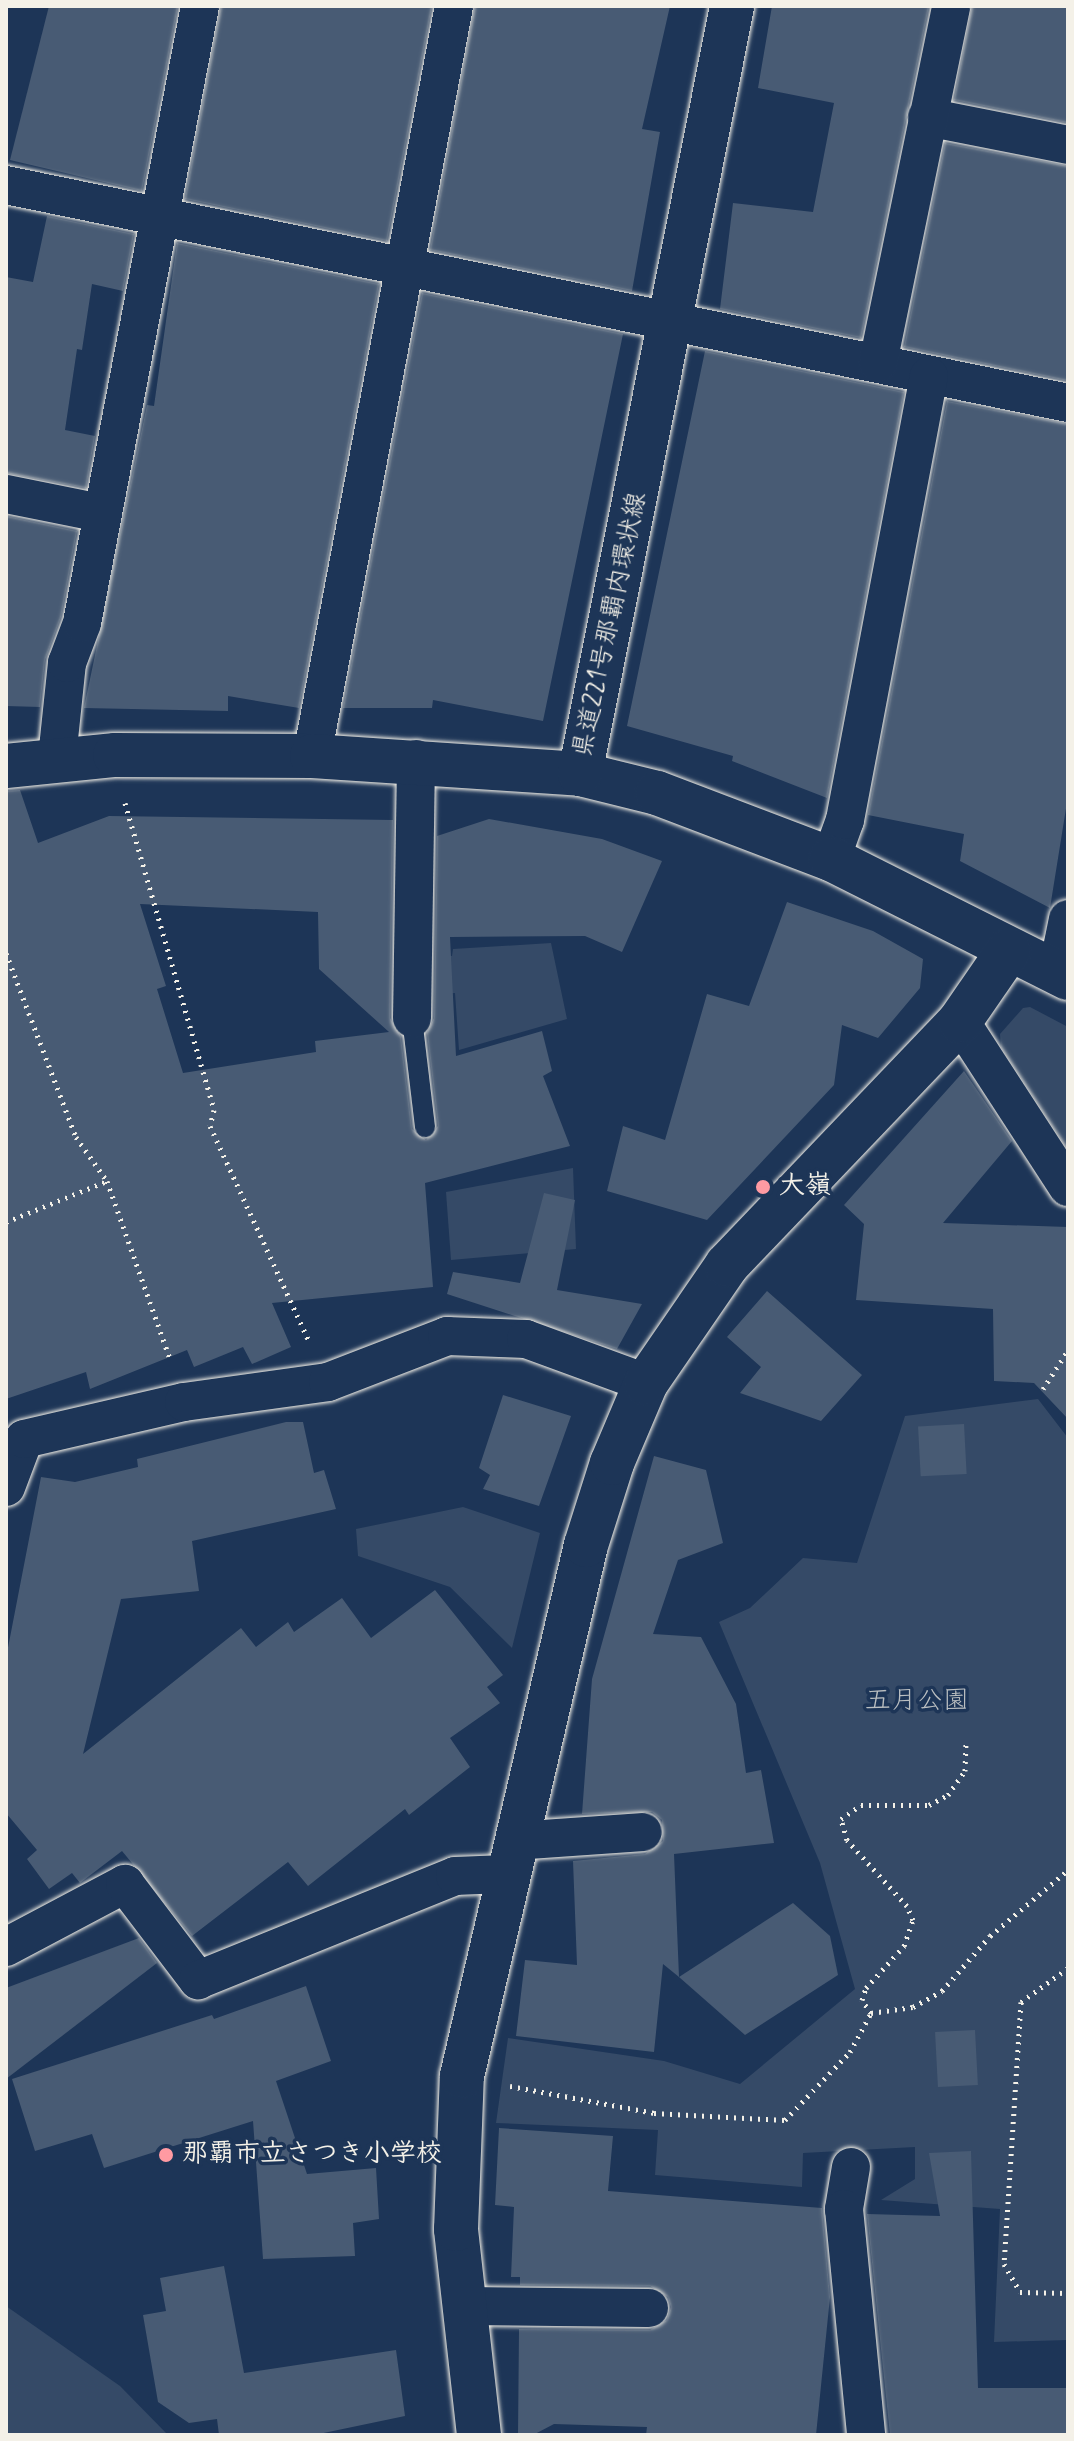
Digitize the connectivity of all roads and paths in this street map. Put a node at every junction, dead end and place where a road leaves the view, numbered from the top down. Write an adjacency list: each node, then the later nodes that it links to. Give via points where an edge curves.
1 (200, 6): 8 (street)
2 (454, 6): 9 (street)
3 (732, 6): 10 (street, 県道221号那覇内環状線)
4 (951, 6): 5 (street)
5 (927, 117): 6 (street); 11 (street)
6 (1068, 145)
7 (6, 185): 8 (street)
8 (159, 214): 9 (street); 15 (street)
9 (406, 264): 10 (street); 16 (street)
10 (672, 321): 11 (street); 20 (street, 県道221号那覇内環状線)
11 (878, 363): 12 (street)
12 (929, 376): 13 (street); 22 (street, via 845,820)
13 (1068, 403)
14 (6, 494): 15 (street)
15 (100, 513): 17 (street, via 82,623 67,663)
16 (312, 756): 17 (street, 県道221号那覇内環状線); 18 (street, 県道221号那覇内環状線)
17 (57, 758): 19 (street, 県道221号那覇内環状線)
18 (416, 759): 20 (street, 県道221号那覇内環状線); 27 (street)
19 (6, 766)
20 (580, 774): 22 (street, via 657,793)
21 (124, 800): 34 (path, via 214,1110 210,1126)
22 (831, 859): 24 (street)
23 (1068, 919): 26 (street)
24 (1009, 950): 26 (street); 28 (street)
25 (6, 953): 30 (path, via 76,1137)
26 (1062, 975)
27 (412, 1018): 29 (lane)
28 (960, 1021): 31 (street); 35 (street, via 727,1265)
29 (425, 1127)
30 (107, 1181): 32 (path); 37 (path)
31 (1068, 1187)
32 (6, 1222)
33 (1068, 1350): 36 (path)
34 (328, 1382): 35 (street, via 447,1336 526,1339); 37 (street)
35 (646, 1383): 41 (street, via 612,1463 586,1545)
36 (1043, 1389)
37 (184, 1402): 38 (street, via 24,1439)
38 (6, 1487)
39 (966, 1744): 45 (path, via 960,1784 938,1801 861,1805 841,1819 847,1840 907,1906 913,1920 904,1946 866,1988 862,2000)
40 (643, 1832): 41 (street)
41 (511, 1857): 43 (street, via 198,1980 125,1884); 46 (street)
42 (1068, 1870): 45 (path, via 1047,1894 990,1936 942,1991 913,2007)
43 (6, 1947)
44 (1068, 1968): 48 (path, via 1021,2002 1004,2264 1020,2292)
45 (871, 2013): 46 (path, via 850,2052 785,2120 654,2113)
46 (462, 2076): 49 (street, via 456,2229)
47 (851, 2167): 52 (street, via 844,2209)
48 (1068, 2293)
49 (464, 2306): 50 (street); 51 (street)
50 (649, 2308)
51 (479, 2435)
52 (866, 2435)

